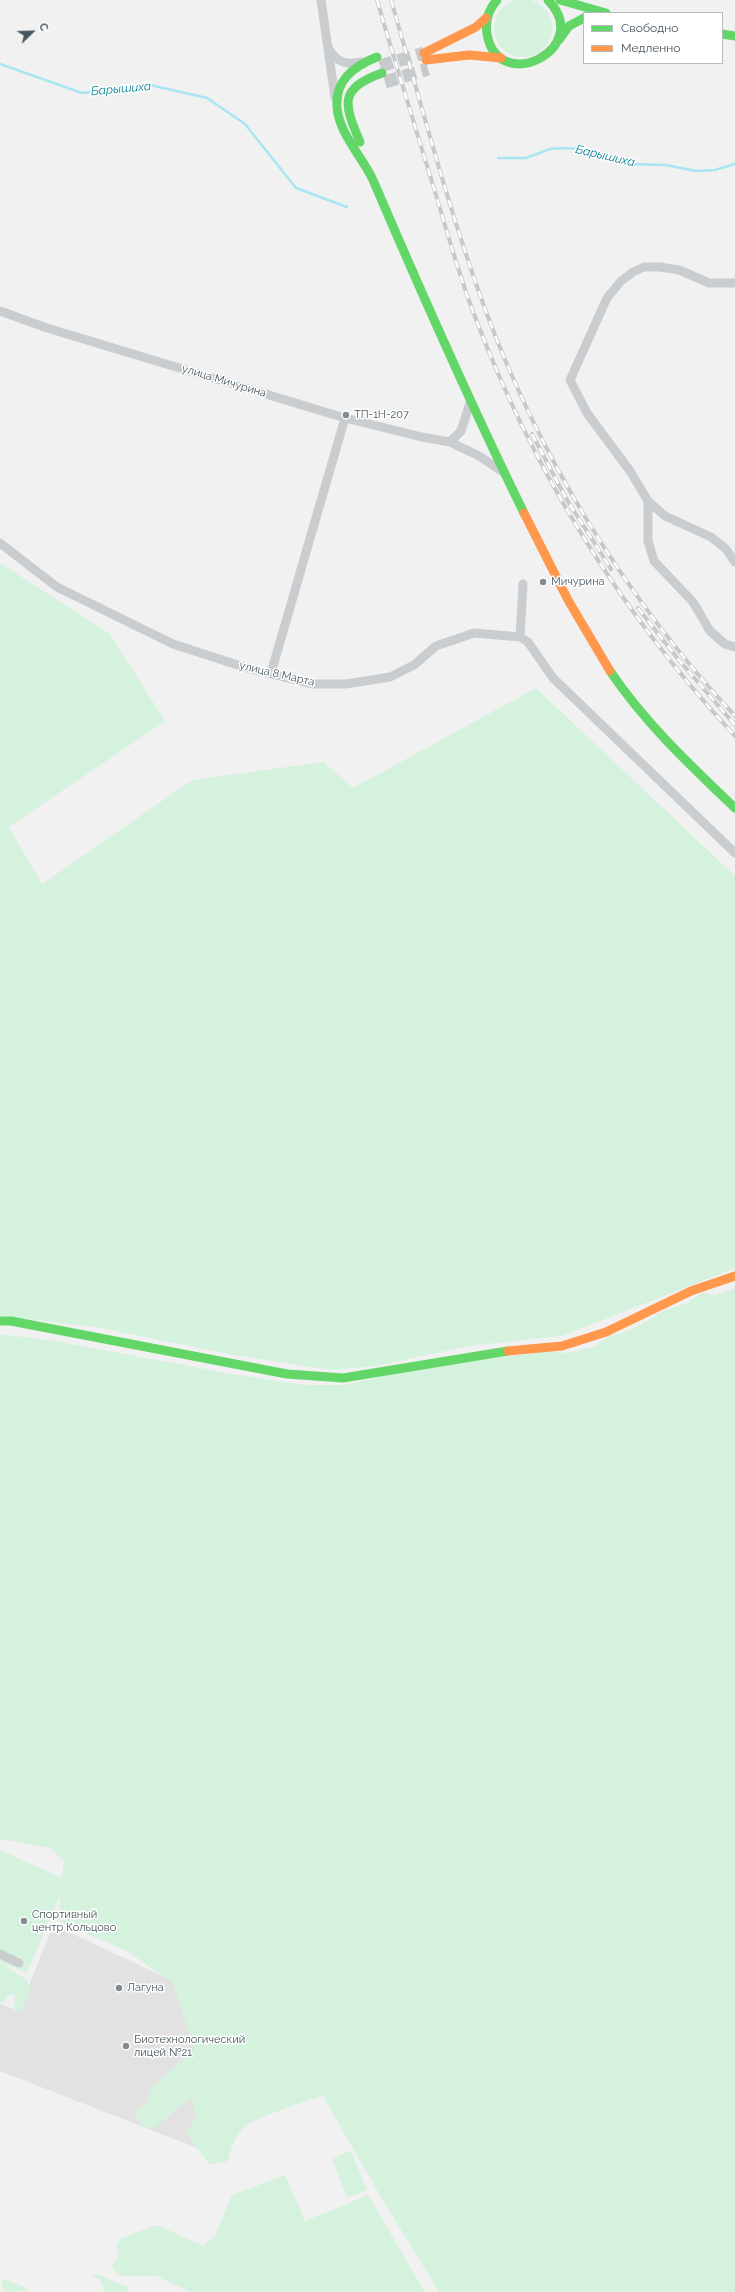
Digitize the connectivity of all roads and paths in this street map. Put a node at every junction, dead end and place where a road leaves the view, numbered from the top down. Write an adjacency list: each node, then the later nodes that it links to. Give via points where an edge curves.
1 (321, 0): 12 (street)
2 (492, 0): 7 (main road)
3 (497, 0): 7 (main road)
4 (548, 0): 11 (main road, via 559,15 561,28)
5 (560, 0): 6 (main road)
6 (599, 12)
7 (488, 14): 13 (main road, via 486,34 490,45); 13 (main road, via 476,27 425,56 469,55)
8 (583, 19): 11 (main road, via 569,26)
9 (723, 34): 10 (main road)
10 (735, 36)
11 (558, 41): 13 (main road, via 551,52 530,64 518,65)
12 (328, 48): 14 (street, via 334,58 343,63); 16 (street)
13 (501, 58)
14 (363, 62): 15 (main road); 16 (main road, via 353,67 338,86)
15 (381, 69): 17 (main road, via 367,68 357,74 346,87 342,101 345,121); 18 (main road, via 359,82 350,91 347,102 349,115 361,143)
16 (337, 107): 17 (main road, via 341,122)
17 (358, 153): 18 (main road)
18 (365, 164): 21 (main road)
19 (735, 283): 25 (street, via 709,283 679,270 660,267 644,267 632,272 607,298 578,359 570,380 577,396)
20 (0, 311): 22 (street, улица Мичурина, via 47,328)
21 (470, 403): 23 (street, via 460,430); 24 (main road)
22 (345, 418): 23 (street, улица Мичурина); 31 (street)
23 (450, 442): 24 (street, улица Мичурина, via 473,452)
24 (504, 473): 32 (main road, via 594,646 618,683 644,717)
25 (648, 501): 27 (street, via 665,516 711,537 726,549); 30 (street, via 648,541 654,562 693,602 710,631 725,644)
26 (0, 543): 31 (street, улица 8 Марта, via 57,587 173,644 247,668)
27 (735, 562)
28 (523, 584): 29 (street)
29 (520, 637): 31 (street, улица 8 Марта, via 474,633 436,646 414,665 390,677 346,684 312,684); 33 (street, via 528,642 553,678)
30 (735, 646)
31 (271, 673)
32 (735, 808)
33 (735, 853)
34 (735, 1276): 35 (main road, via 691,1291 606,1332 562,1346 491,1352 343,1378 287,1374)
35 (0, 1320)
36 (0, 1954): 37 (street)
37 (19, 1963)

